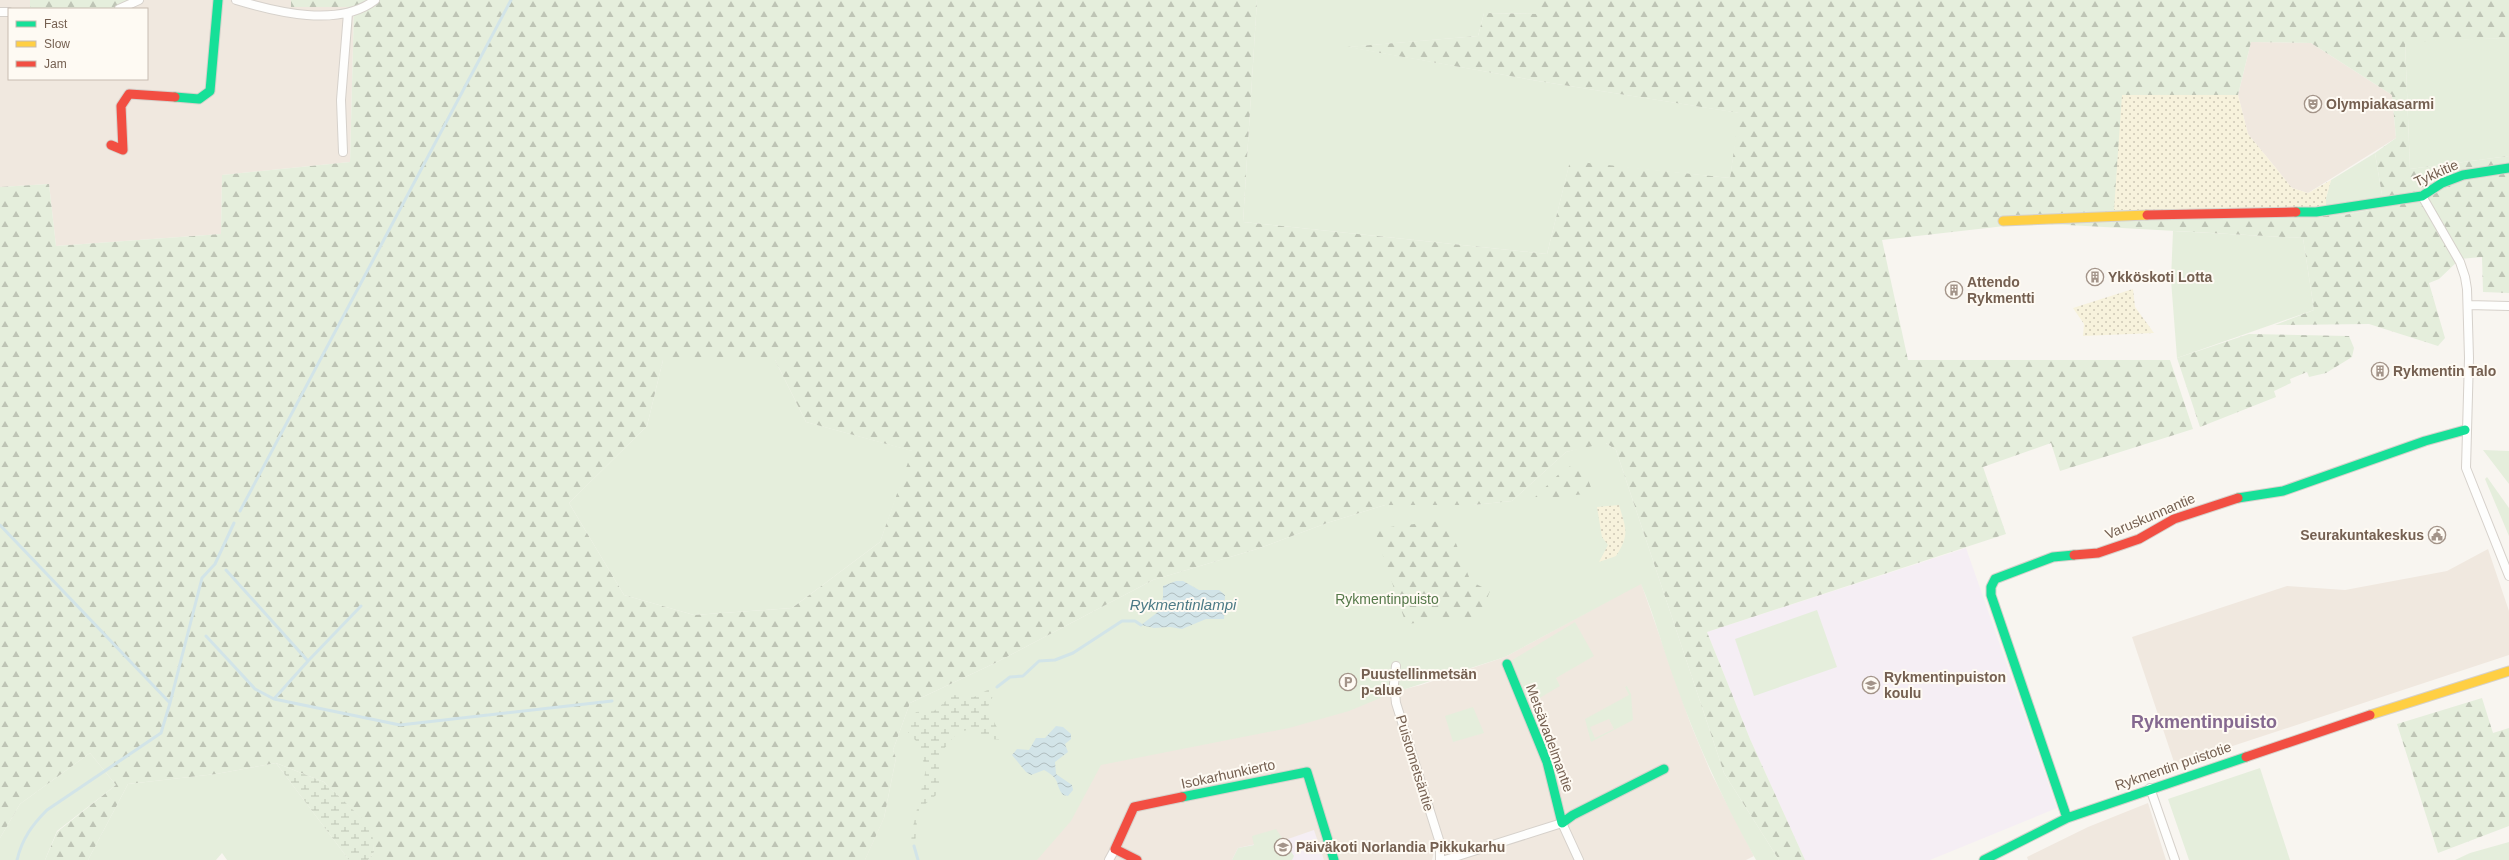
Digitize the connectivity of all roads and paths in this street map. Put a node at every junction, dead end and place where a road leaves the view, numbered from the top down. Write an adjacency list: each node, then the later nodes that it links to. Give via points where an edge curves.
1 (140, 0): 5 (street)
2 (218, 0): 7 (street, via 210,91 199,99 129,94 122,106 123,150)
3 (236, 0): 6 (street, via 270,10 303,15)
4 (375, 0): 6 (street)
5 (121, 8)
6 (348, 13): 8 (street, via 341,100)
7 (111, 145)
8 (343, 152)
9 (2509, 168): 10 (street, Tykkitie, via 2478,171 2448,180)
10 (2422, 196): 11 (street, Tykkitie, via 2316,212 2190,213); 12 (street, via 2460,262 2467,289)
11 (2003, 221)
12 (2468, 306): 13 (street); 14 (street)
13 (2509, 306)
14 (2465, 430): 15 (street, via 2466,468 2469,480); 23 (street, Varuskunnantie, via 2283,491 2241,497 2208,507 2174,519 2139,539 2098,553 2053,557 1995,579 1991,586 1991,595)
15 (2509, 576)
16 (1507, 664): 24 (street, Metsävadelmantie, via 1538,737 1559,804)
17 (1396, 666): 29 (street, Puistometsäntie, via 1396,703 1440,843)
18 (2509, 671): 19 (street, Rykmentin puistotie)
19 (2492, 677): 20 (street, Rykmentin puistotie); 22 (street, Rykmentin puistotie, via 2438,692)
20 (2509, 679)
21 (1664, 769): 24 (street, via 1573,815)
22 (2150, 788): 23 (street, Rykmentin puistotie); 33 (street)
23 (2067, 818): 32 (street, Rykmentin puistotie)
24 (1562, 824): 30 (street); 31 (street)
25 (1115, 849): 26 (street); 27 (street); 28 (street, Isokarhunkierto, via 1134,807 1307,772)
26 (1109, 860)
27 (1137, 860)
28 (1334, 860)
29 (1440, 860)
30 (1445, 860)
31 (1579, 860)
32 (1984, 860)
33 (2175, 860)

